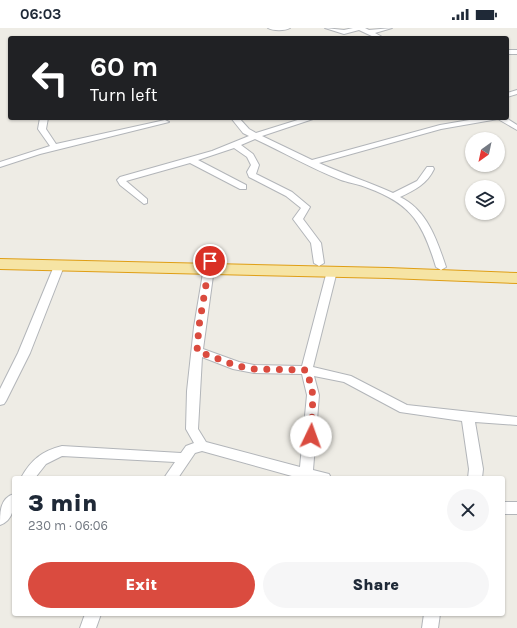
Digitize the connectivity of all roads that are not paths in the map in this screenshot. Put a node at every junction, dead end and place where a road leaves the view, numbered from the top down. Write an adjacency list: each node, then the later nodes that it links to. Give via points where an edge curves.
1 (271, 28): 2 (street)
2 (287, 28)
3 (328, 28): 4 (street, via 344,32)
4 (360, 28): 6 (street)
5 (389, 28): 6 (street)
6 (369, 32): 7 (street)
7 (377, 36)
8 (44, 120): 17 (street, via 42,129)
9 (237, 120): 15 (street, via 246,132)
10 (306, 120): 15 (street)
11 (483, 120): 19 (street, via 440,127)
12 (504, 120): 14 (street)
13 (165, 122): 17 (street)
14 (517, 128)
15 (255, 136): 16 (street); 19 (street)
16 (236, 145): 18 (street); 29 (street, via 255,165 252,175 290,194 306,206 298,219 316,243)
17 (54, 147): 20 (street)
18 (192, 160): 22 (street); 24 (street, via 121,180)
19 (313, 162): 23 (street, via 344,178)
20 (0, 165)
21 (430, 170): 23 (street, via 427,177 417,186)
22 (243, 187)
23 (394, 196): 30 (street, via 421,219)
24 (144, 201)
25 (0, 257): 27 (highway)
26 (0, 264): 28 (highway)
27 (210, 265): 28 (highway); 29 (highway); 33 (street)
28 (59, 266): 35 (street, via 35,328)
29 (326, 267): 30 (highway); 32 (highway); 34 (street)
30 (441, 267): 31 (highway)
31 (517, 271)
32 (517, 278)
33 (197, 351): 34 (street, via 237,366 254,369); 38 (street, via 192,429)
34 (307, 370): 36 (street, via 347,379 404,409); 40 (street, via 313,395)
35 (0, 401)
36 (468, 417): 37 (street); 43 (street)
37 (517, 421)
38 (202, 446): 39 (street, via 191,449); 40 (street)
39 (183, 458): 41 (street, via 62,450 49,453); 42 (street)
40 (307, 475)
41 (29, 476)
42 (172, 476)
43 (475, 476)
44 (12, 502): 47 (street)
45 (505, 508): 46 (street)
46 (517, 508)
47 (0, 519)
48 (92, 616): 50 (street)
49 (432, 616): 51 (street)
50 (88, 628)
51 (430, 628)

